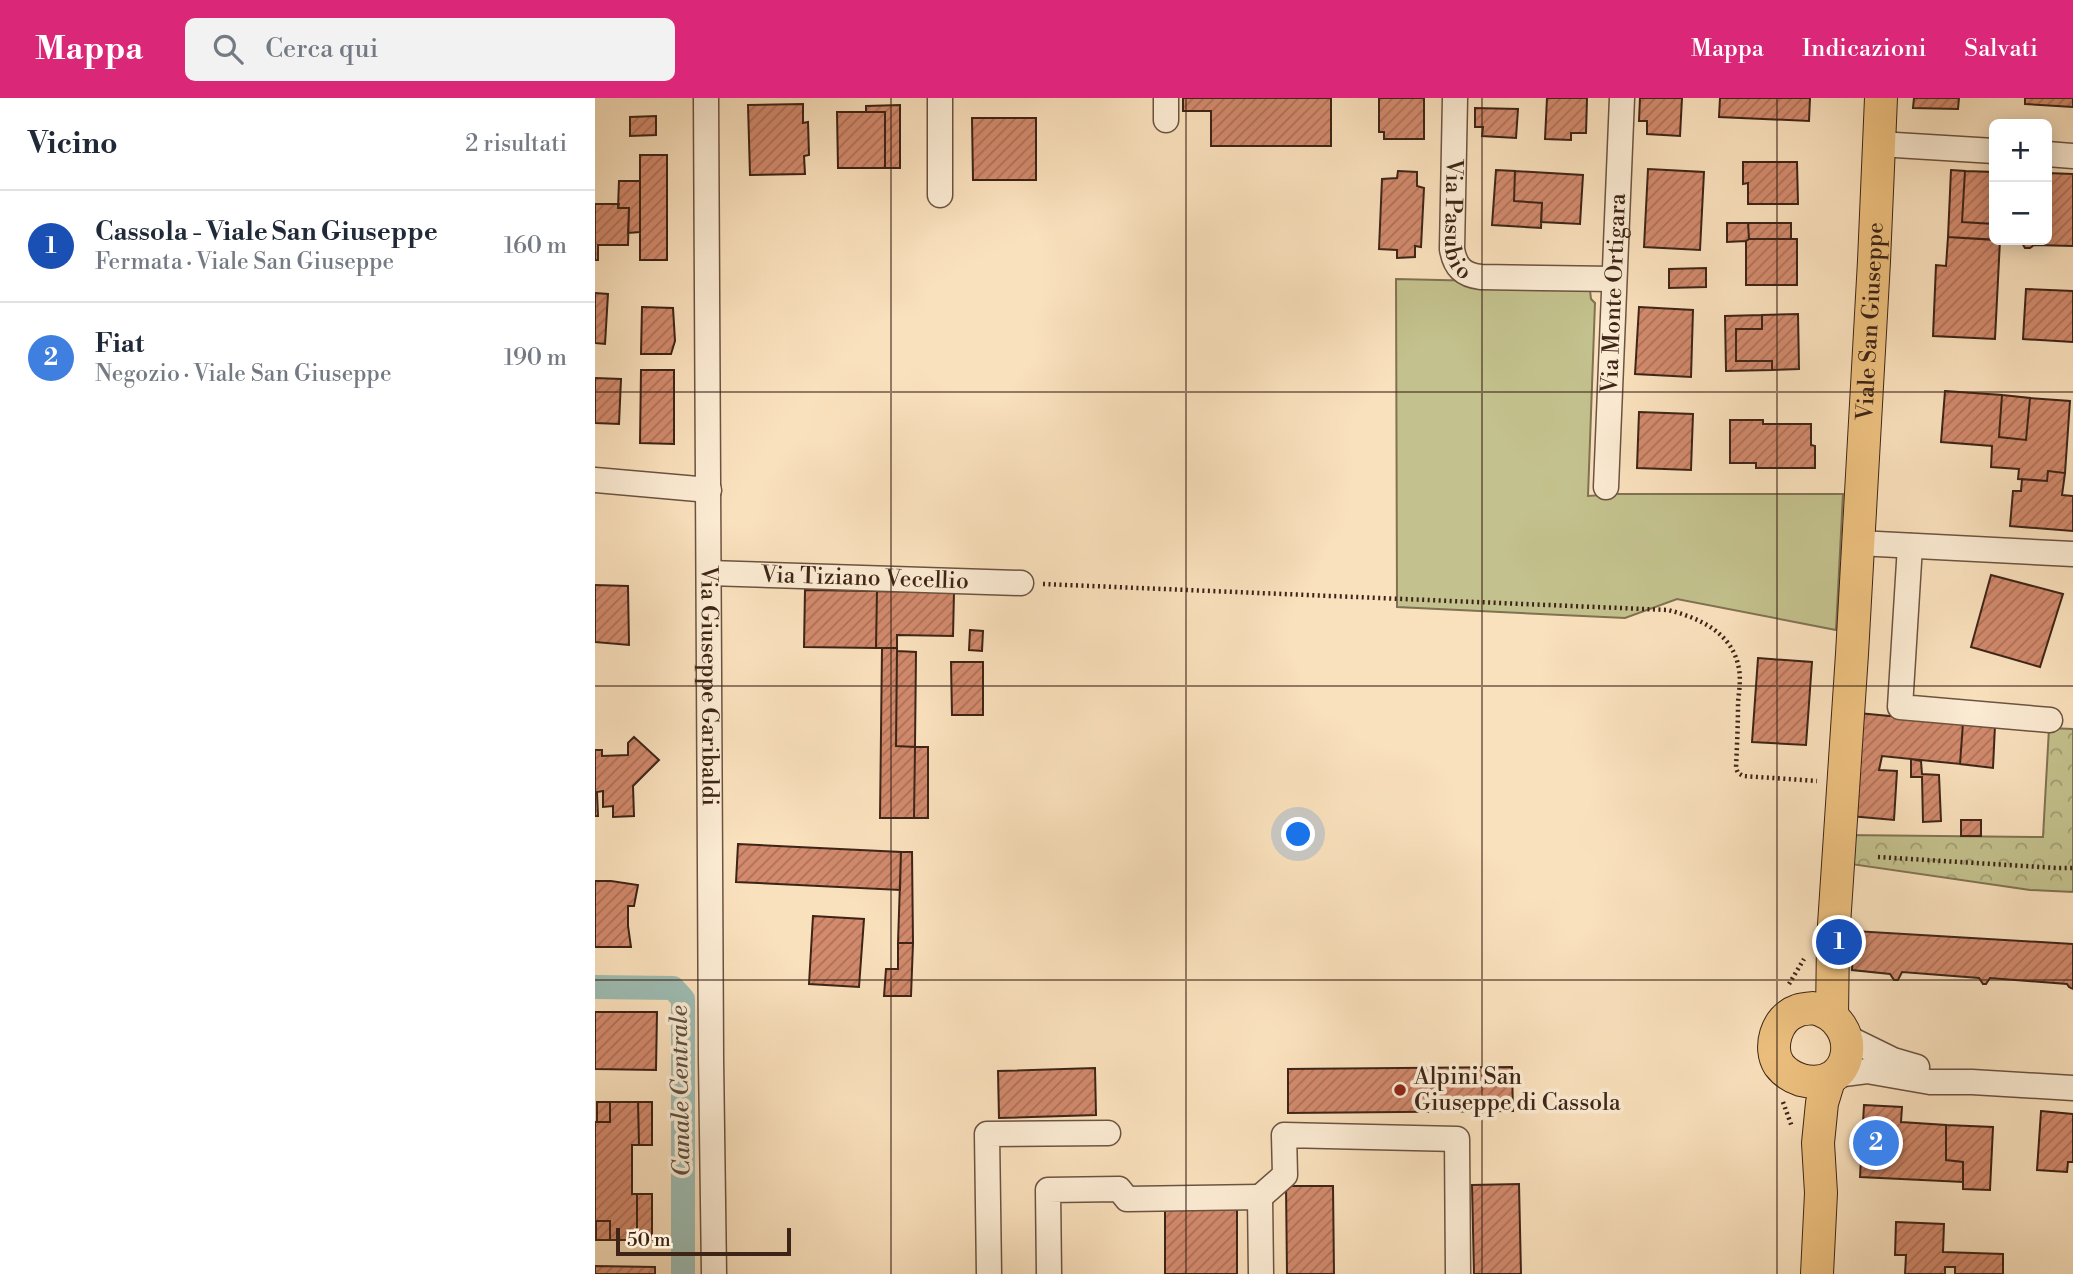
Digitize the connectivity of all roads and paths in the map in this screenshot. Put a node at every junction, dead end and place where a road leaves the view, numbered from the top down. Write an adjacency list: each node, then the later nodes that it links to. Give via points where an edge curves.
1 (706, 98): 14 (street, Via Giuseppe Garibaldi)
2 (940, 98): 10 (street)
3 (1455, 98): 11 (street, Via Pasubio, via 1452,249 1462,272 1471,276)
4 (1622, 98): 11 (street, Via Monte Ortigara)
5 (1881, 98): 6 (main road, Viale San Giuseppe)
6 (1879, 145): 7 (street); 15 (main road, Viale San Giuseppe)
7 (1989, 151)
8 (2052, 154): 9 (street)
9 (2073, 156)
10 (940, 195)
11 (1614, 279): 13 (street, Via Monte Ortigara)
12 (595, 480): 14 (street)
13 (1607, 486)
14 (709, 490): 18 (street, Via Giuseppe Garibaldi)
15 (1858, 543): 16 (street); 24 (main road, Viale San Giuseppe)
16 (1910, 546): 17 (street); 20 (street, via 1900,707)
17 (2073, 554)
18 (709, 573): 19 (street, Via Tiziano Vecellio); 34 (street, Via Giuseppe Garibaldi)
19 (1021, 583): 21 (path, via 1668,610 1714,628 1735,654 1739,671 1738,773)
20 (2050, 720)
21 (1828, 782)
22 (1878, 857): 23 (path)
23 (2073, 867)
24 (1833, 940): 25 (main road, Viale San Giuseppe); 26 (main road, Viale San Giuseppe)
25 (1798, 1010): 26 (main road, via 1823,1011); 28 (main road, Viale San Giuseppe, via 1781,1024 1773,1053 1782,1069)
26 (1839, 1026): 27 (main road, Viale San Giuseppe, via 1847,1051); 29 (street, via 1893,1060)
27 (1832, 1077): 28 (main road, via 1820,1083); 29 (street, via 1867,1071 1930,1082); 32 (main road, Viale San Giuseppe, via 1822,1103)
28 (1797, 1079): 32 (main road, Viale San Giuseppe)
29 (1972, 1082): 30 (street)
30 (2073, 1088)
31 (1108, 1133): 35 (street, via 987,1134)
32 (1818, 1143): 39 (main road, Viale San Giuseppe)
33 (1260, 1198): 36 (street, via 1127,1199 1119,1189 1048,1190); 37 (street); 38 (street, via 1285,1175 1284,1135 1457,1139)
34 (714, 1274)
35 (989, 1274)
36 (1049, 1274)
37 (1261, 1274)
38 (1458, 1274)
39 (1817, 1274)

